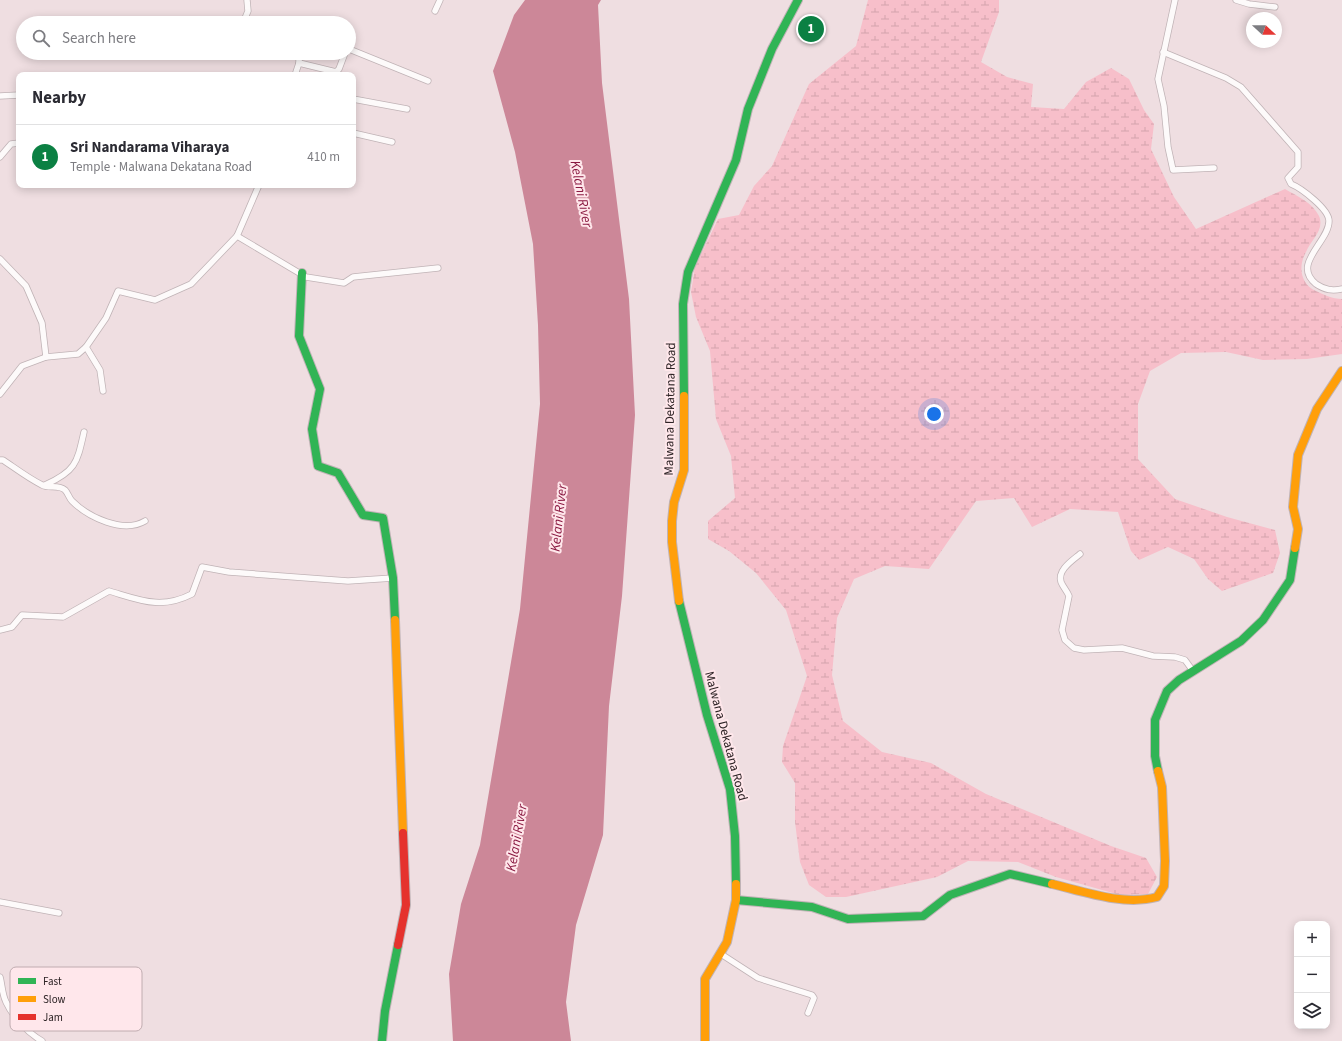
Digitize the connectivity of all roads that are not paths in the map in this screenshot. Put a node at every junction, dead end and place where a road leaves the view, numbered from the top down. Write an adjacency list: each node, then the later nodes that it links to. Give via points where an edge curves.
1 (247, 0): 8 (street)
2 (440, 0): 7 (street)
3 (798, 0): 46 (street, Malwana Dekatana Road, via 772,49 748,109 736,160 688,272 683,304 684,470 674,502 672,542 678,596 687,636 707,715 730,789 735,836)
4 (1175, 0): 10 (street)
5 (1236, 0): 6 (street)
6 (1275, 7)
7 (435, 11)
8 (246, 16)
9 (356, 52): 17 (street)
10 (1163, 52): 26 (street, via 1158,79 1173,170); 32 (street, via 1226,78 1241,87 1298,152 1298,167 1288,178 1290,184 1325,210 1329,221 1307,269 1312,280 1322,288 1332,291)
11 (299, 60): 13 (street)
12 (342, 60): 16 (street)
13 (299, 63): 14 (street); 15 (street)
14 (296, 72)
15 (331, 72)
16 (336, 72)
17 (428, 81)
18 (16, 95): 19 (street)
19 (0, 96)
20 (356, 100): 21 (street)
21 (407, 109)
22 (356, 134): 23 (street)
23 (392, 142)
24 (16, 143): 25 (street, via 11,144)
25 (0, 157)
26 (1214, 168)
27 (258, 188): 28 (street)
28 (237, 236): 31 (street); 33 (street, via 191,284 155,300 118,291 106,318)
29 (0, 259): 34 (street, via 26,286 42,323)
30 (438, 268): 31 (street, via 353,277 344,283 306,277)
31 (302, 273): 43 (street, via 299,336 320,388 312,429 318,466 338,473 363,515 383,518)
32 (1342, 289)
33 (86, 347): 34 (street, via 78,354); 36 (street, via 100,370)
34 (46, 357): 37 (street, via 22,366)
35 (1342, 371): 45 (street, via 1317,409 1298,455 1293,507 1298,529 1290,580 1263,620 1241,641)
36 (102, 391)
37 (0, 394)
38 (84, 432): 40 (street, via 77,462 62,477)
39 (0, 460): 40 (street)
40 (43, 486): 41 (street, via 56,486 64,490 71,500 88,513 116,525 140,524)
41 (145, 521)
42 (1080, 554): 45 (street, via 1067,565 1060,580 1069,596 1062,630 1068,643 1078,650 1122,648 1153,656 1180,658 1189,663)
43 (392, 578): 44 (street, via 348,581 202,568 192,594 179,601 155,604 109,592 63,617 22,615 12,627); 56 (street, via 406,905 385,1011)
44 (0, 630)
45 (1193, 671): 46 (street, via 1167,691 1155,720 1155,756 1162,787 1165,861 1164,886 1157,897 1146,900 1107,898 1010,874 950,894 923,916 848,919 812,907)
46 (736, 900): 49 (street, Malwana Dekatana Road, via 727,942)
47 (0, 902): 48 (street)
48 (59, 913)
49 (721, 954): 53 (street, via 758,978 812,996 814,998); 57 (street, Malwana Dekatana Road, via 705,979)
50 (0, 977): 51 (street)
51 (2, 1000): 52 (street)
52 (10, 1010)
53 (808, 1013)
54 (29, 1031): 55 (street)
55 (42, 1041)
56 (382, 1041)
57 (705, 1041)

